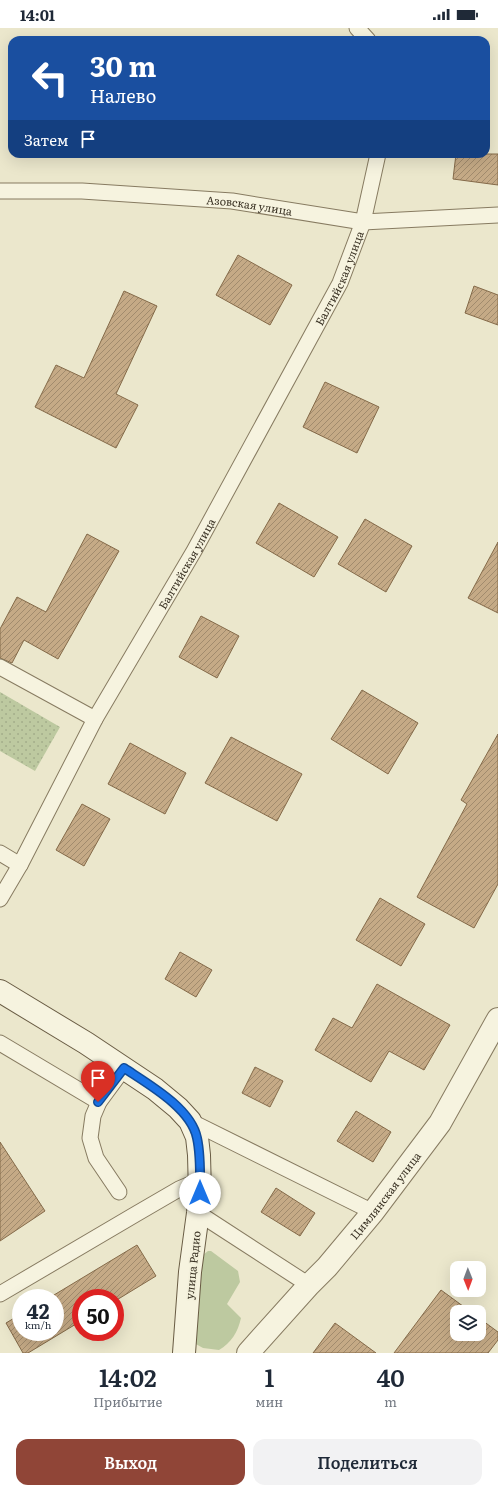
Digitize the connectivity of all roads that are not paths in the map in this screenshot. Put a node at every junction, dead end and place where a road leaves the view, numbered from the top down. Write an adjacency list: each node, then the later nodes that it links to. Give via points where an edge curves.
1 (357, 28): 2 (lane)
2 (364, 36)
3 (377, 158): 6 (lane, Балтийская улица)
4 (0, 191): 6 (lane, Азовская улица, via 82,191 232,201)
5 (498, 215): 6 (lane, Азовская улица)
6 (363, 222): 8 (lane, Балтийская улица, via 340,283 194,551)
7 (0, 667): 8 (lane)
8 (95, 719): 10 (lane, Балтийская улица)
9 (0, 853): 10 (lane)
10 (20, 865): 11 (lane, Балтийская улица)
11 (0, 899)
12 (0, 992): 15 (main road, улица Радио)
13 (498, 1019): 20 (main road, Цимлянская улица, via 440,1123)
14 (0, 1043): 16 (lane)
15 (124, 1068): 16 (lane); 17 (main road, улица Радио, via 155,1089)
16 (98, 1102): 19 (lane, via 90,1138 96,1158)
17 (190, 1121): 18 (main road, улица Радио, via 197,1137); 20 (lane)
18 (200, 1180): 21 (main road, улица Радио); 23 (lane, via 136,1214)
19 (119, 1192)
20 (373, 1212): 22 (main road, Цимлянская улица)
21 (198, 1213): 22 (lane); 24 (main road, улица Радио, via 190,1272)
22 (309, 1285): 25 (main road, Цимлянская улица)
23 (0, 1294)
24 (184, 1353)
25 (248, 1353)

